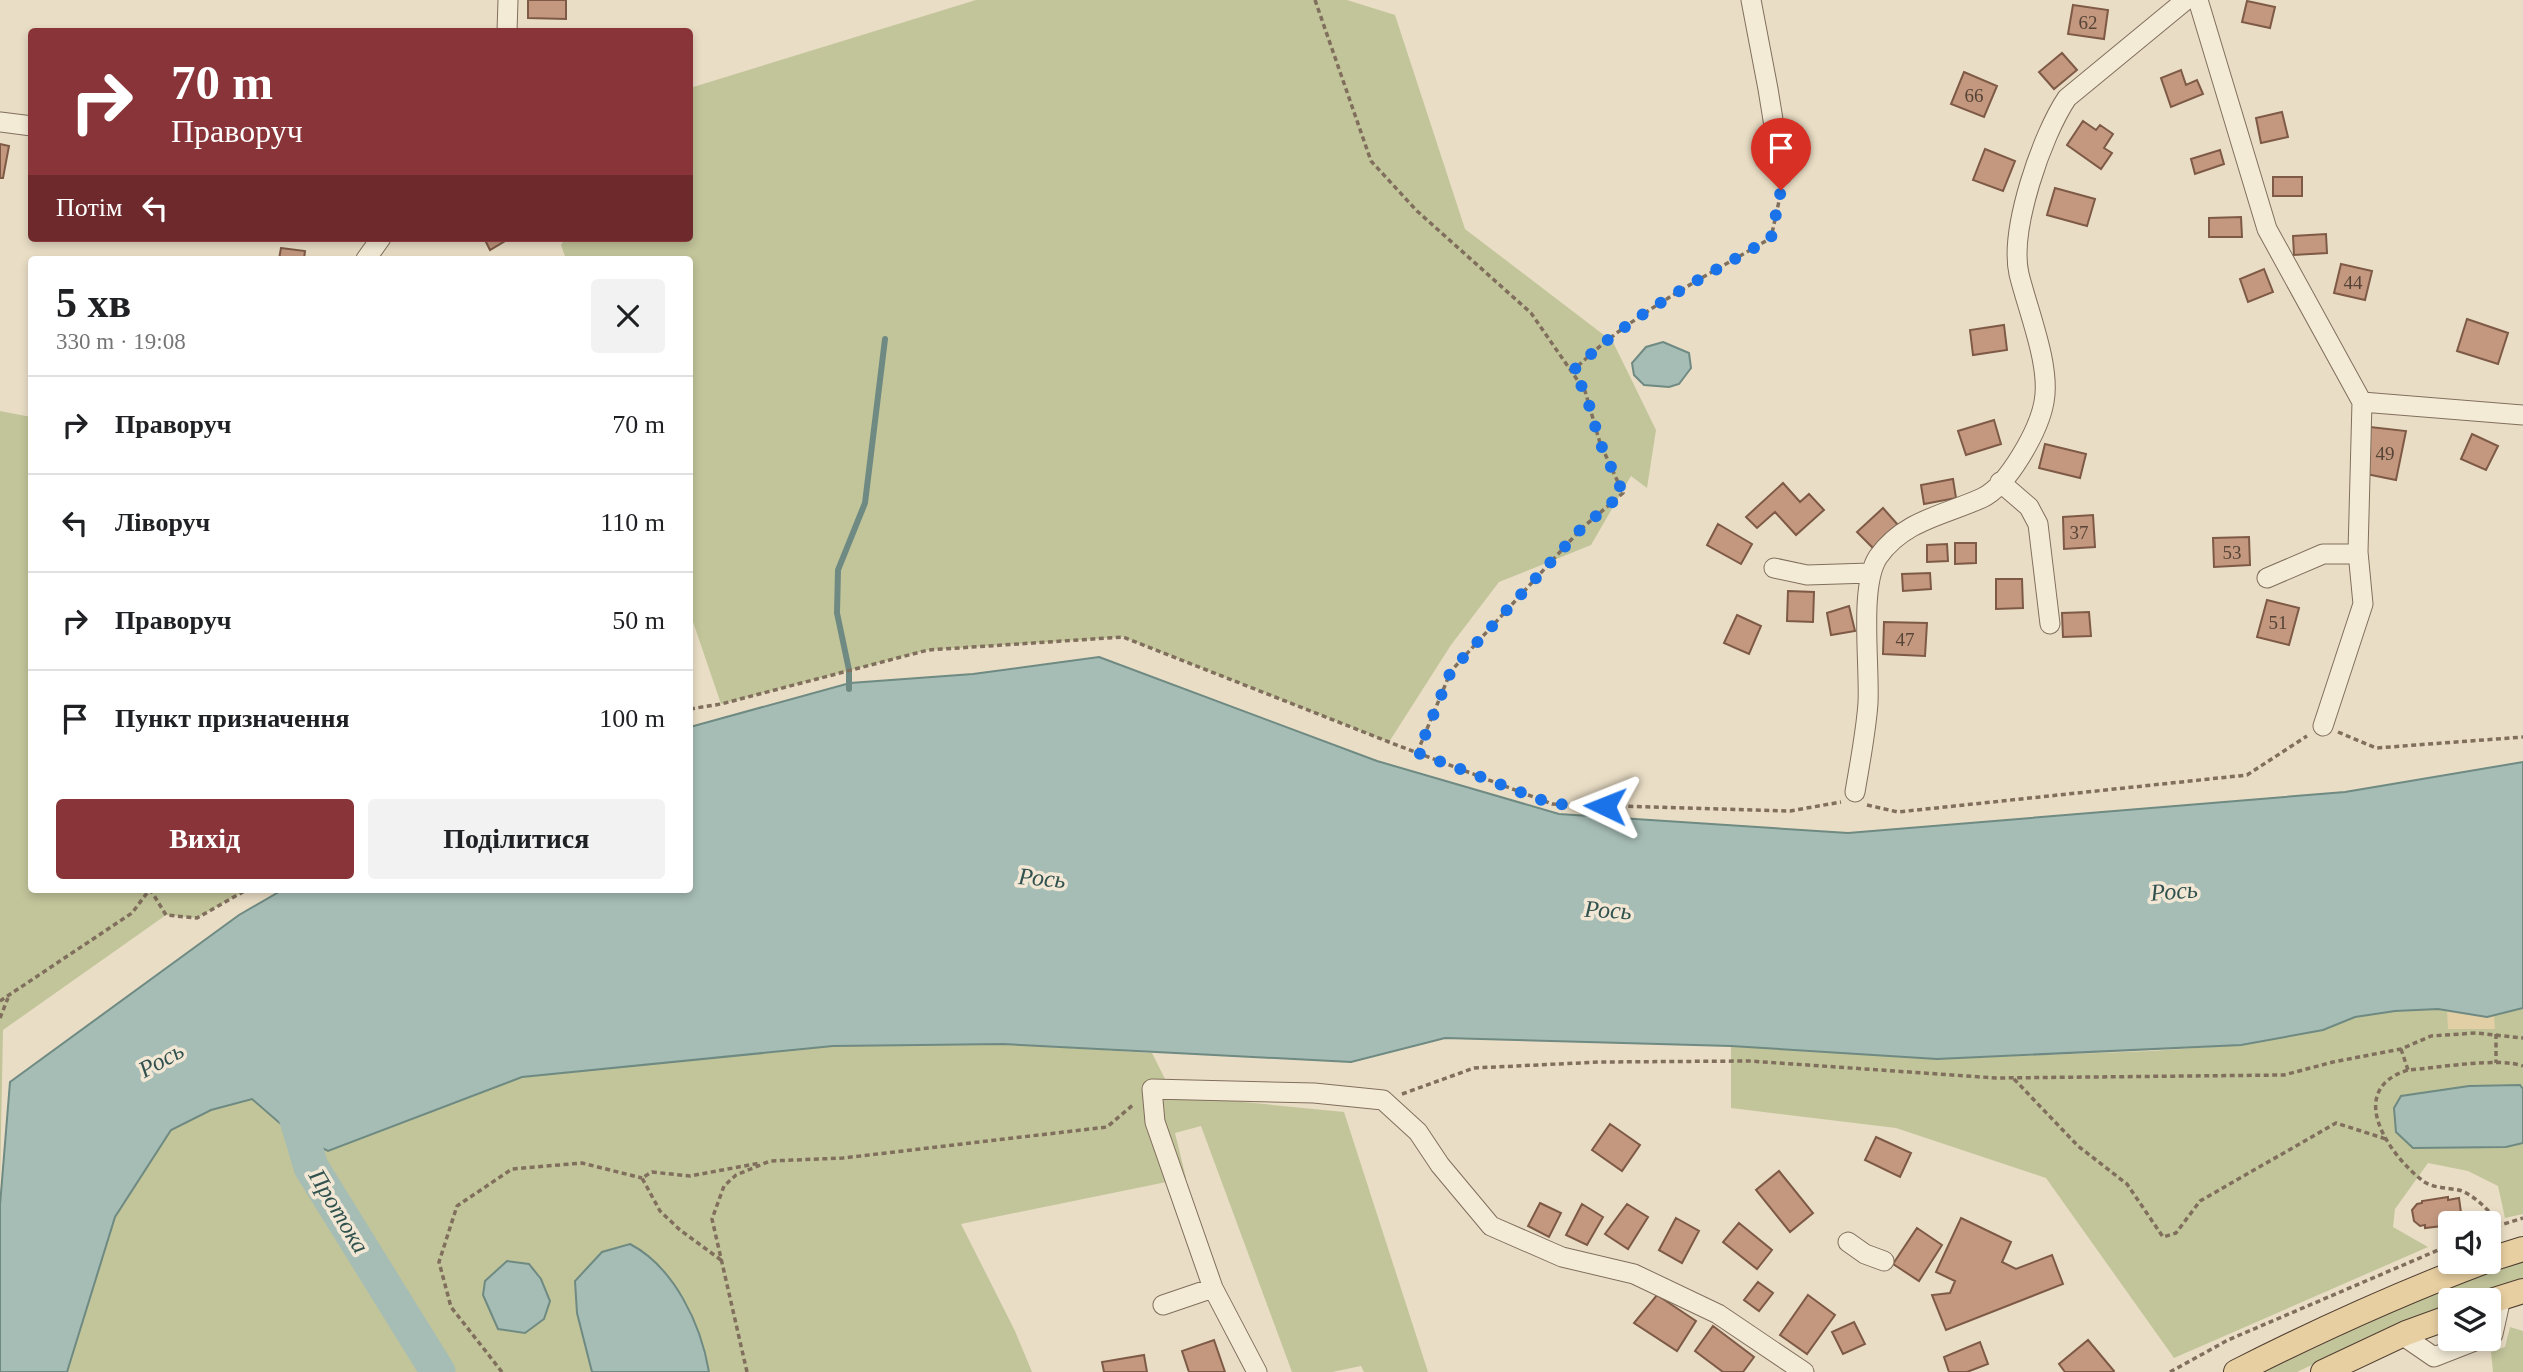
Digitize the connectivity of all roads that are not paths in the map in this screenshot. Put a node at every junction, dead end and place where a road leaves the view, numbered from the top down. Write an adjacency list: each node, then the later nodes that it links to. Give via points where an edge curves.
1 (508, 0): 5 (street)
2 (1751, 0): 8 (street)
3 (2186, 0): 11 (street, via 2067,98 2056,114 2026,195 2017,235 2018,269 2043,360 2044,402 2018,461)
4 (2199, 0): 9 (street, via 2267,229)
5 (507, 28)
6 (0, 122): 7 (street)
7 (28, 126)
8 (1782, 176)
9 (2362, 402): 10 (street); 12 (street)
10 (2523, 415)
11 (2000, 482): 14 (street, via 1985,497 1926,518 1901,534 1879,556); 16 (street, via 2029,507 2038,524)
12 (2358, 554): 15 (street, via 2323,554); 17 (street, via 2363,604)
13 (1774, 568): 14 (street, via 1807,575)
14 (1871, 573): 18 (street, via 1868,706)
15 (2267, 578)
16 (2050, 624)
17 (2323, 726)
18 (1855, 792)
19 (1848, 1242): 22 (street)
20 (2523, 1249): 21 (main road)
21 (2501, 1256)
22 (1884, 1261)
23 (2452, 1274): 31 (main road, via 2399,1294)
24 (1213, 1287): 25 (street); 29 (street); 30 (street, via 1155,1122 1152,1089 1314,1093 1383,1100 1418,1132 1491,1226 1562,1257 1646,1279 1718,1314)
25 (1163, 1305)
26 (2438, 1322): 27 (main road)
27 (2402, 1335): 28 (street, via 2434,1356); 32 (main road)
28 (2448, 1351)
29 (1256, 1372)
30 (1804, 1372)
31 (2236, 1372)
32 (2323, 1372)

